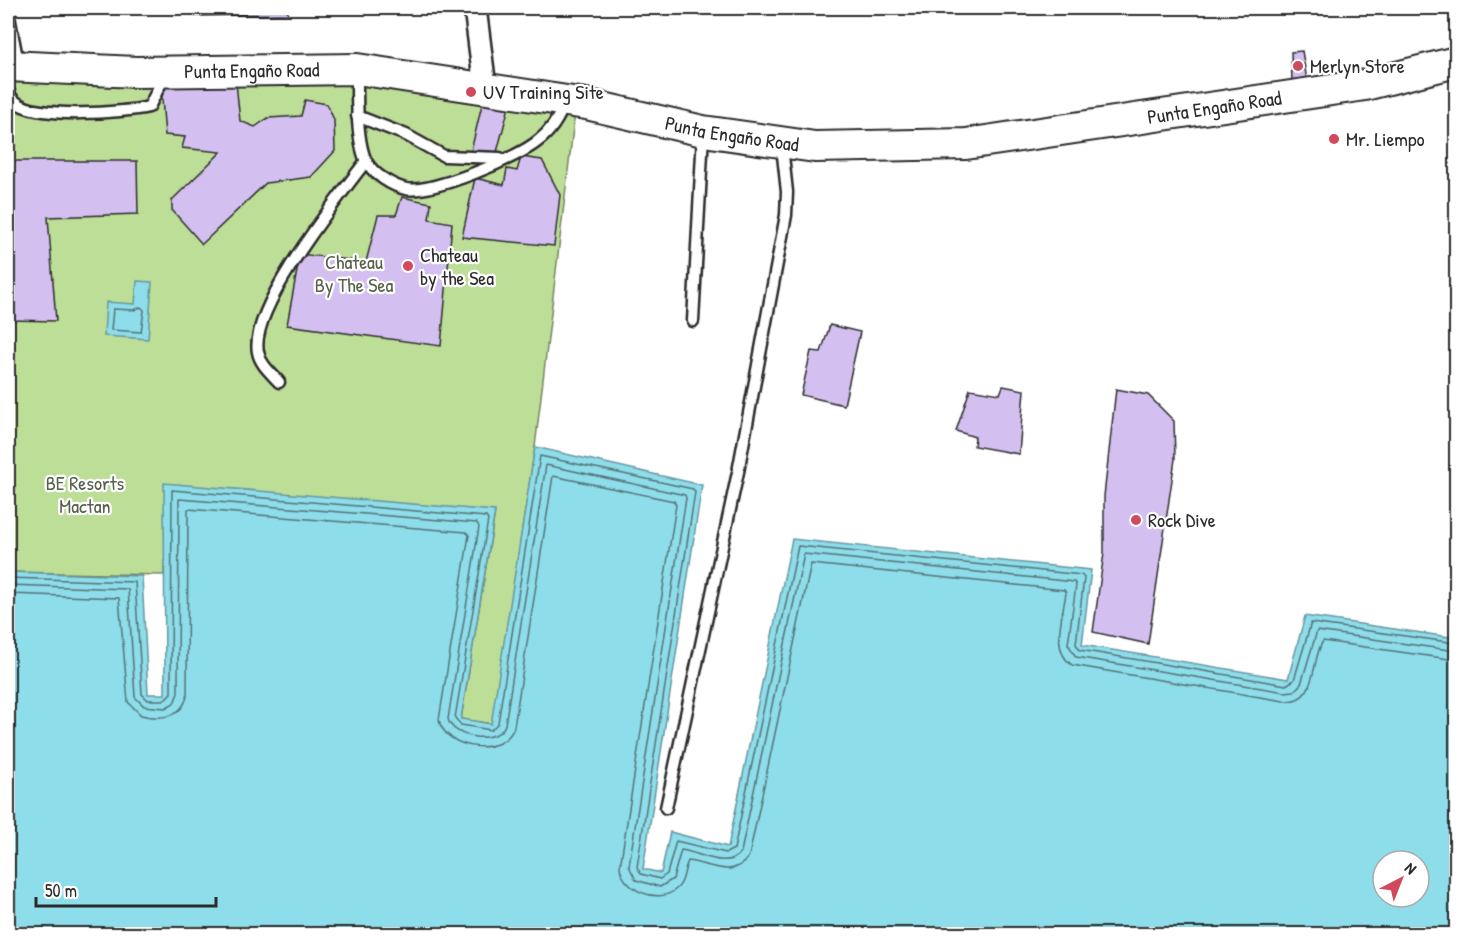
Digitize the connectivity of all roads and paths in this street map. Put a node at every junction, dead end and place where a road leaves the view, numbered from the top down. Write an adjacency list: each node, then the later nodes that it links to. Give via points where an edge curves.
1 (475, 8): 7 (street)
2 (8, 11): 6 (lane)
3 (1456, 62): 11 (street, Punta Engaño Road, via 1365,85 966,144 815,147)
4 (357, 69): 5 (street, Punta Engaño Road); 7 (street, Punta Engaño Road); 9 (lane)
5 (167, 72): 6 (street, Punta Engaño Road); 6 (lane, via 148,107 131,111 39,111 16,103)
6 (11, 74)
7 (485, 87): 8 (street, Punta Engaño Road)
8 (565, 101): 10 (street, Punta Engaño Road); 12 (lane, via 559,117 538,141)
9 (357, 116): 12 (lane, via 406,135 444,156); 13 (lane)
10 (704, 131): 11 (street, Punta Engaño Road); 14 (lane)
11 (781, 142): 16 (lane, via 786,214 738,472)
12 (510, 158): 13 (lane, via 434,187 407,189 384,180)
13 (366, 161): 15 (lane, via 293,258 257,336 261,361)
14 (693, 321)
15 (279, 382)
16 (666, 808)

